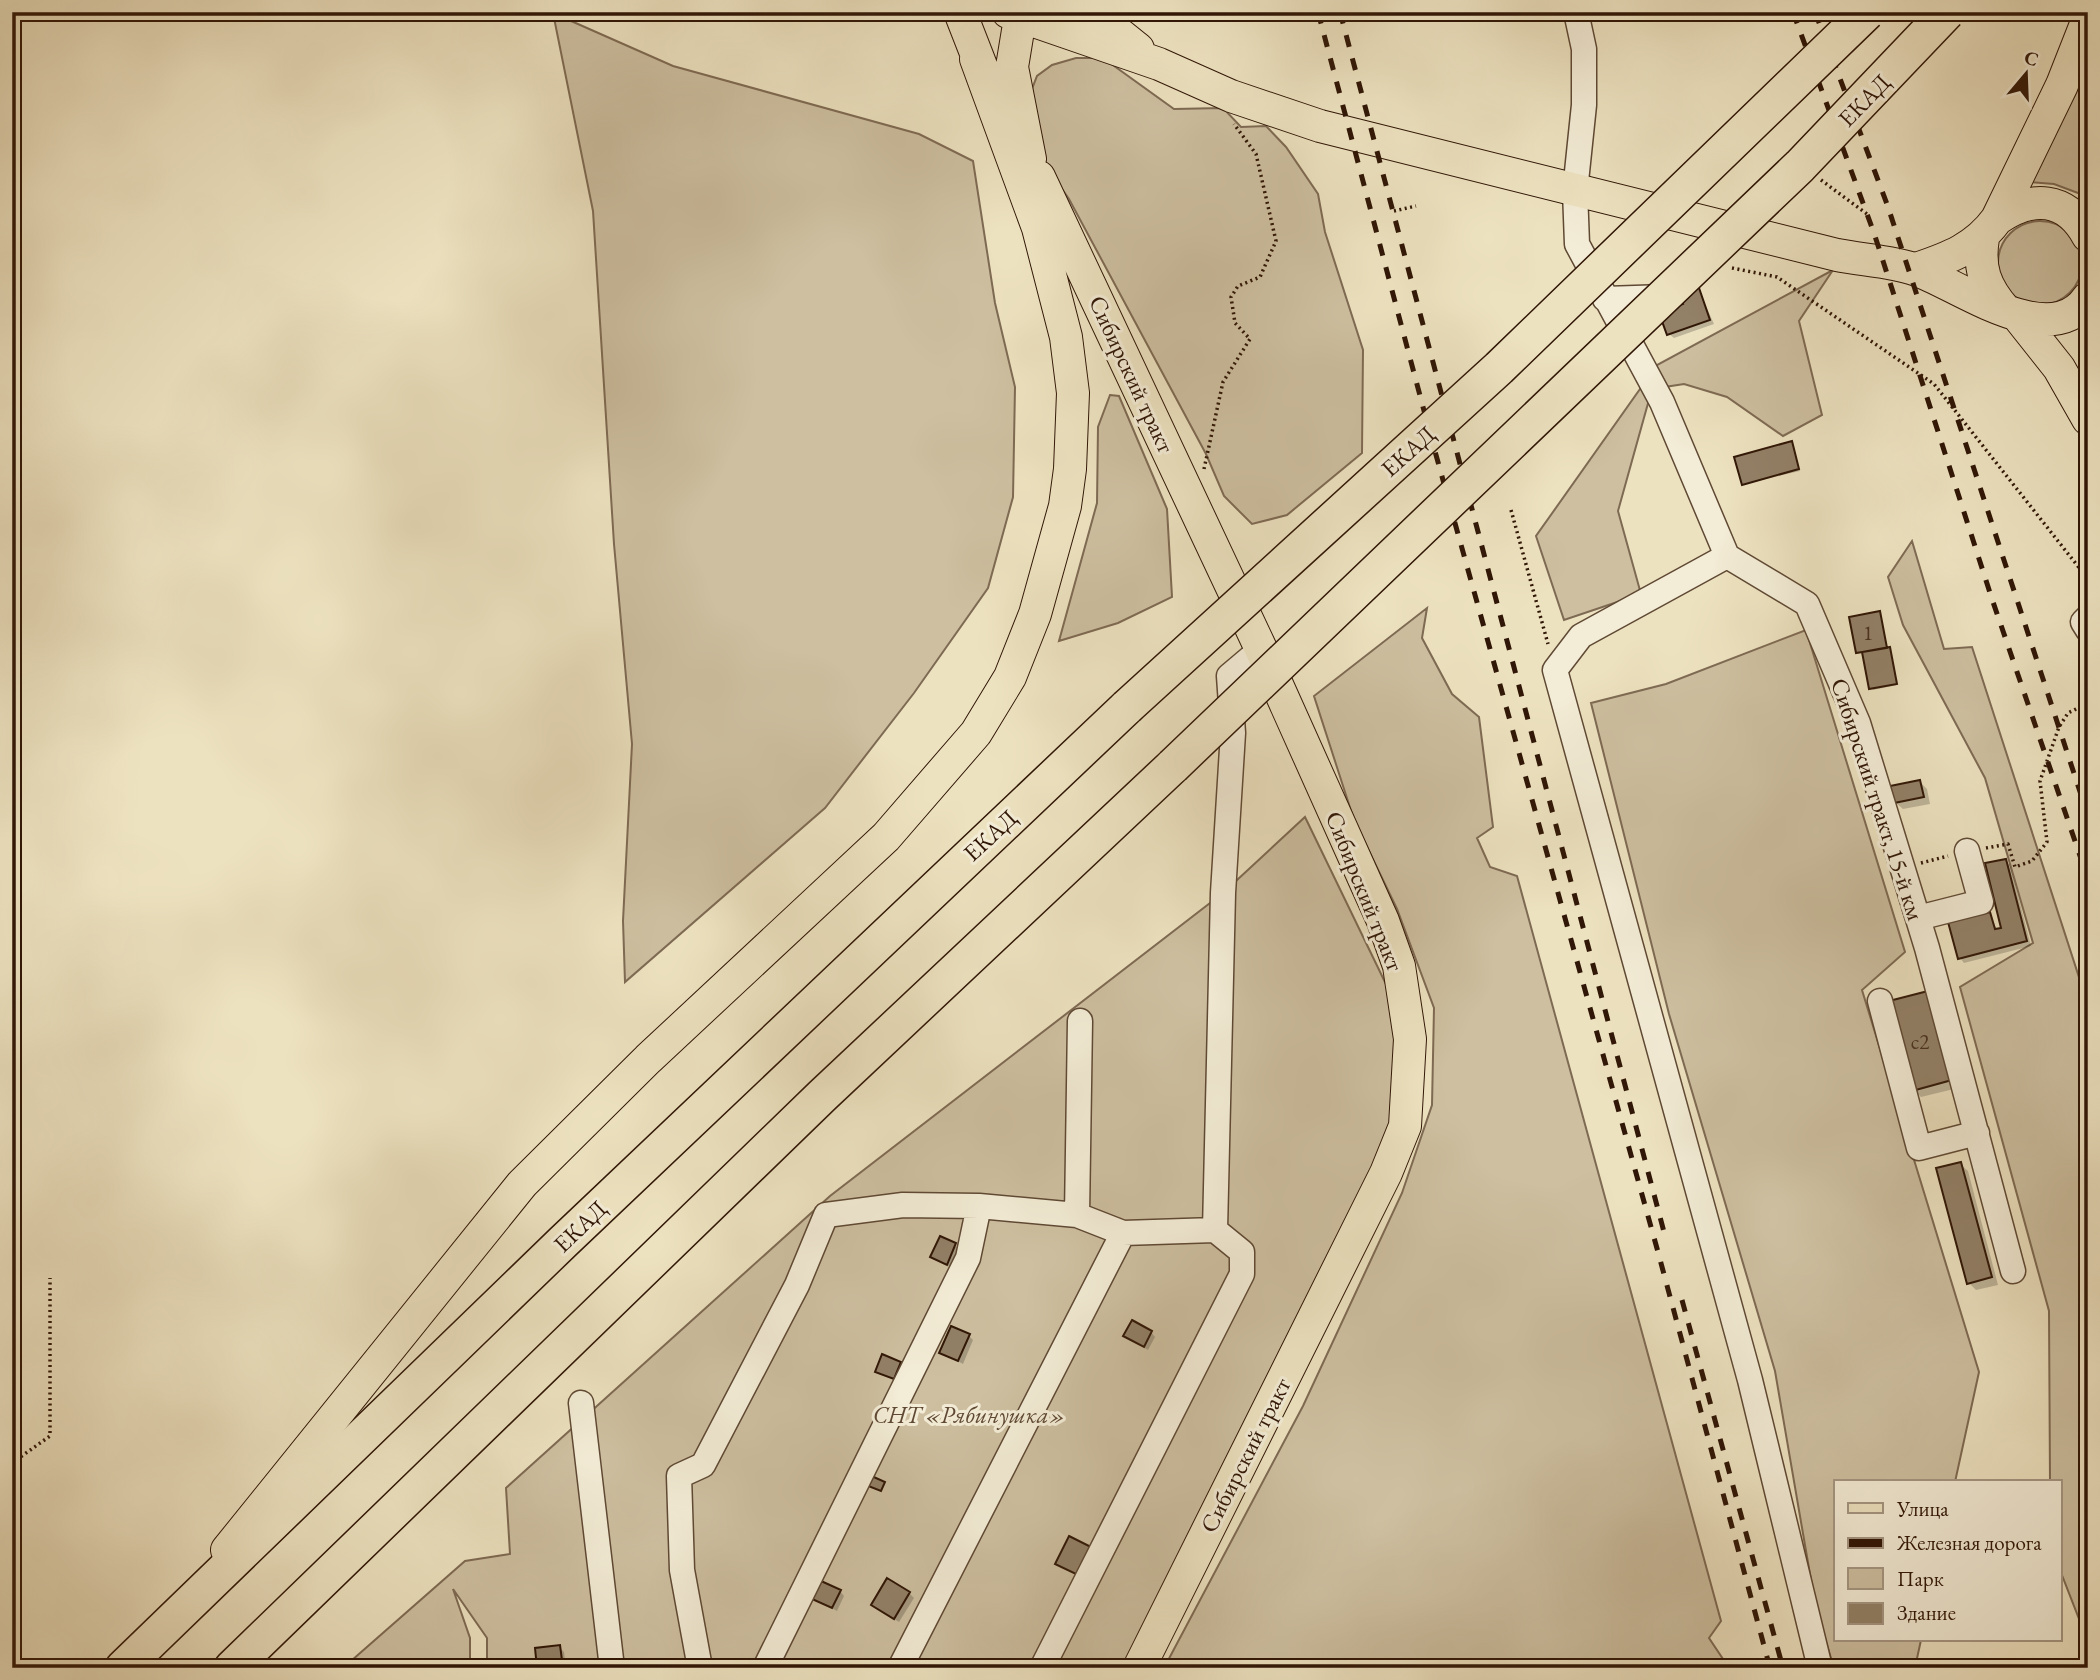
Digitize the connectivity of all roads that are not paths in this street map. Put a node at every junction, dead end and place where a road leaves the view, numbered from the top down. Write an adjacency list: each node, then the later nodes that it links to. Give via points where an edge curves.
1 (960, 12): 8 (main road, Сибирский тракт)
2 (1576, 12): 11 (street, via 1584,49 1584,105)
3 (1867, 12): 37 (highway, ЕКАД, bridge, via 1499,368 1126,707)
4 (1947, 12): 39 (highway, ЕКАД, bridge, via 1800,166 802,1115)
5 (1017, 13): 7 (main road); 9 (main road, Сибирский тракт, via 1012,67)
6 (2088, 19): 12 (main road, via 2062,85)
7 (1083, 24): 9 (main road, via 1031,49 1021,66); 11 (main road, via 1231,96 1320,126)
8 (976, 59): 10 (main road, Сибирский тракт); 37 (main road, via 1038,228 1066,337 1073,393 1065,506 1035,614 1010,677 976,733 886,837 648,1059 522,1184)
9 (1017, 96): 10 (main road, Сибирский тракт)
10 (1030, 159): 25 (main road, Сибирский тракт)
11 (1575, 191): 14 (street); 15 (main road, via 1837,255)
12 (1990, 229): 13 (main road, via 2014,207 2043,202 2062,207 2078,219); 15 (main road, via 1947,259); 19 (main road, via 1980,258 1983,277 1991,293)
13 (2088, 236)
14 (1577, 244): 18 (street); 20 (street, via 1574,268)
15 (1916, 269): 19 (main road)
16 (1665, 297): 18 (street)
17 (2088, 298): 19 (main road, via 2081,309 2049,320)
18 (1605, 299): 22 (street, via 1662,402)
19 (2011, 312): 21 (main road, via 2059,368)
20 (1542, 331)
21 (2088, 419)
22 (1727, 555): 27 (street, Сибирский тракт, 15-й км, via 1807,604 1858,723); 46 (street, via 1581,636 1555,670 1750,1380)
23 (2088, 617): 24 (street, via 2082,622)
24 (2088, 630)
25 (1261, 649): 33 (street, via 1229,676 1233,733 1223,893); 45 (main road, Сибирский тракт, via 1383,920 1399,966 1410,1039 1405,1126 1386,1173)
26 (1967, 851): 27 (street, via 1981,902)
27 (1918, 918): 30 (street, Сибирский тракт, 15-й км)
28 (1880, 1001): 30 (street, via 1919,1148)
29 (1080, 1021): 32 (street)
30 (1977, 1133): 35 (street, Сибирский тракт, 15-й км)
31 (979, 1206): 32 (street); 41 (street, via 903,1205 826,1214 797,1285 703,1465 679,1476 682,1570); 42 (street, via 968,1258)
32 (1077, 1215): 34 (street)
33 (1215, 1230): 34 (street); 44 (street, via 1242,1252 1242,1274)
34 (1123, 1233): 43 (street)
35 (2013, 1271)
36 (580, 1404): 40 (street)
37 (159, 1634): 38 (highway, ЕКАД)
38 (124, 1668)
39 (232, 1668)
40 (612, 1668)
41 (699, 1668)
42 (765, 1668)
43 (900, 1668)
44 (1042, 1668)
45 (1139, 1668)
46 (1820, 1668)

